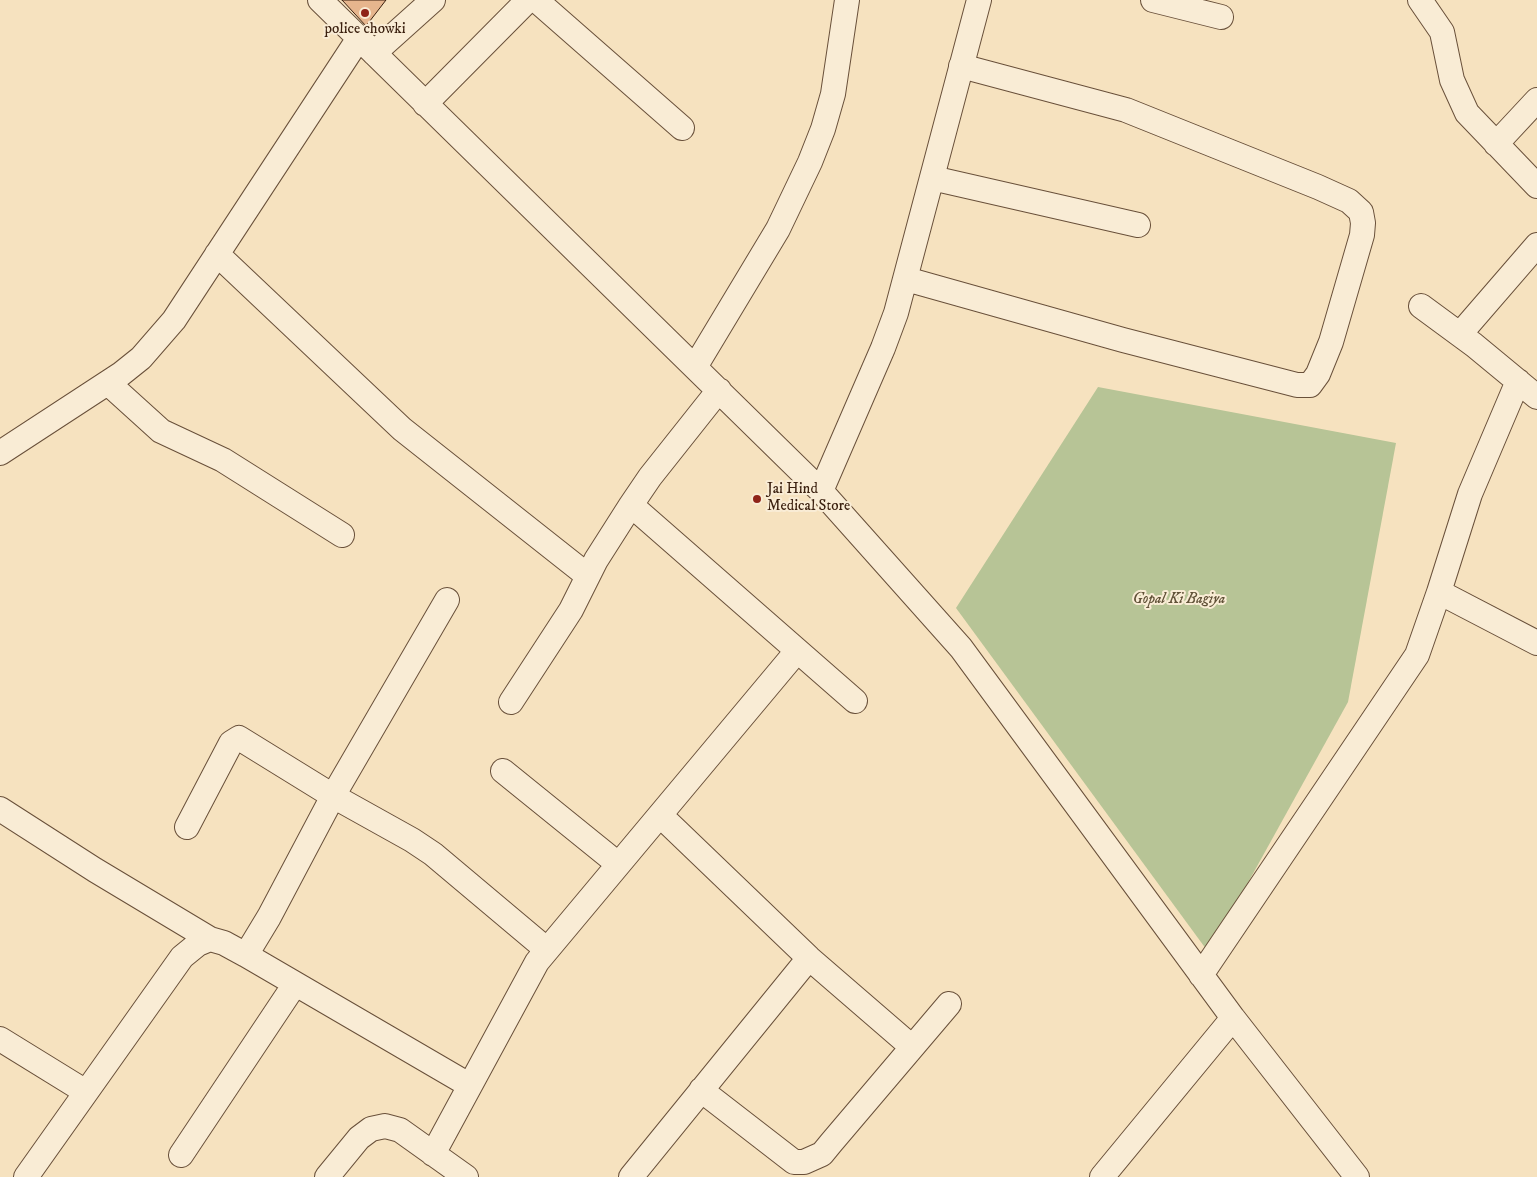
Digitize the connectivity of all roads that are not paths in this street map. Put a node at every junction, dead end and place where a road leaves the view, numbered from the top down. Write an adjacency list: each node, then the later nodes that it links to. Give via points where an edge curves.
1 (320, 0): 10 (street)
2 (433, 0): 10 (street)
3 (528, 0): 13 (street)
4 (536, 0): 14 (street)
5 (847, 0): 24 (street, via 833,94 810,162 778,230)
6 (979, 0): 11 (street)
7 (1152, 0): 9 (street)
8 (1420, 0): 15 (street, via 1442,32 1452,80 1464,107)
9 (1221, 17)
10 (367, 46): 13 (street); 20 (street)
11 (962, 66): 16 (street); 21 (street, via 1126,110 1318,188 1348,201 1361,212 1362,235 1331,342 1310,385 1298,385 1123,340)
12 (1537, 100): 15 (street)
13 (426, 104): 24 (street)
14 (682, 128)
15 (1496, 144): 17 (street)
16 (932, 178): 18 (street); 21 (street)
17 (1537, 186)
18 (1138, 225)
19 (1537, 245): 23 (street)
20 (217, 254): 26 (street, via 174,320 141,358); 33 (street, via 402,429)
21 (906, 279): 30 (street, via 883,348)
22 (1421, 306): 23 (street)
23 (1460, 334): 25 (street)
24 (695, 367): 27 (street)
25 (1518, 381): 28 (street); 34 (street, via 1470,494)
26 (108, 382): 29 (street); 32 (street, via 161,430 223,460)
27 (719, 390): 30 (street); 31 (street)
28 (1537, 397)
29 (0, 453)
30 (821, 491): 50 (street, via 962,648)
31 (631, 506): 33 (street); 37 (street)
32 (342, 535)
33 (588, 576): 39 (street, via 571,610)
34 (1440, 592): 36 (street); 50 (street, via 1417,655)
35 (447, 600): 41 (street)
36 (1537, 643)
37 (797, 650): 38 (street); 43 (street)
38 (855, 701)
39 (511, 702)
40 (503, 772): 45 (street)
41 (333, 796): 44 (street, via 239,738 231,743); 47 (street, via 433,854); 48 (street)
42 (0, 808): 46 (street)
43 (660, 815): 45 (street); 49 (street)
44 (187, 827)
45 (618, 864): 47 (street)
46 (210, 939): 48 (street); 58 (street, via 182,957)
47 (546, 949): 56 (street)
48 (246, 955): 51 (street)
49 (809, 958): 55 (street); 57 (street)
50 (1202, 975): 53 (street)
51 (295, 984): 56 (street); 59 (street)
52 (949, 1004): 55 (street)
53 (1233, 1018): 61 (street); 65 (street)
54 (0, 1039): 58 (street)
55 (912, 1047): 57 (street, via 822,1154 804,1162 794,1162)
56 (469, 1085): 60 (street)
57 (701, 1090): 62 (street)
58 (86, 1092): 63 (street)
59 (181, 1156)
60 (448, 1169): 64 (street, via 400,1130 384,1126 371,1129 359,1138)
61 (1113, 1173)
62 (636, 1175)
63 (26, 1177)
64 (327, 1177)
65 (1357, 1177)

